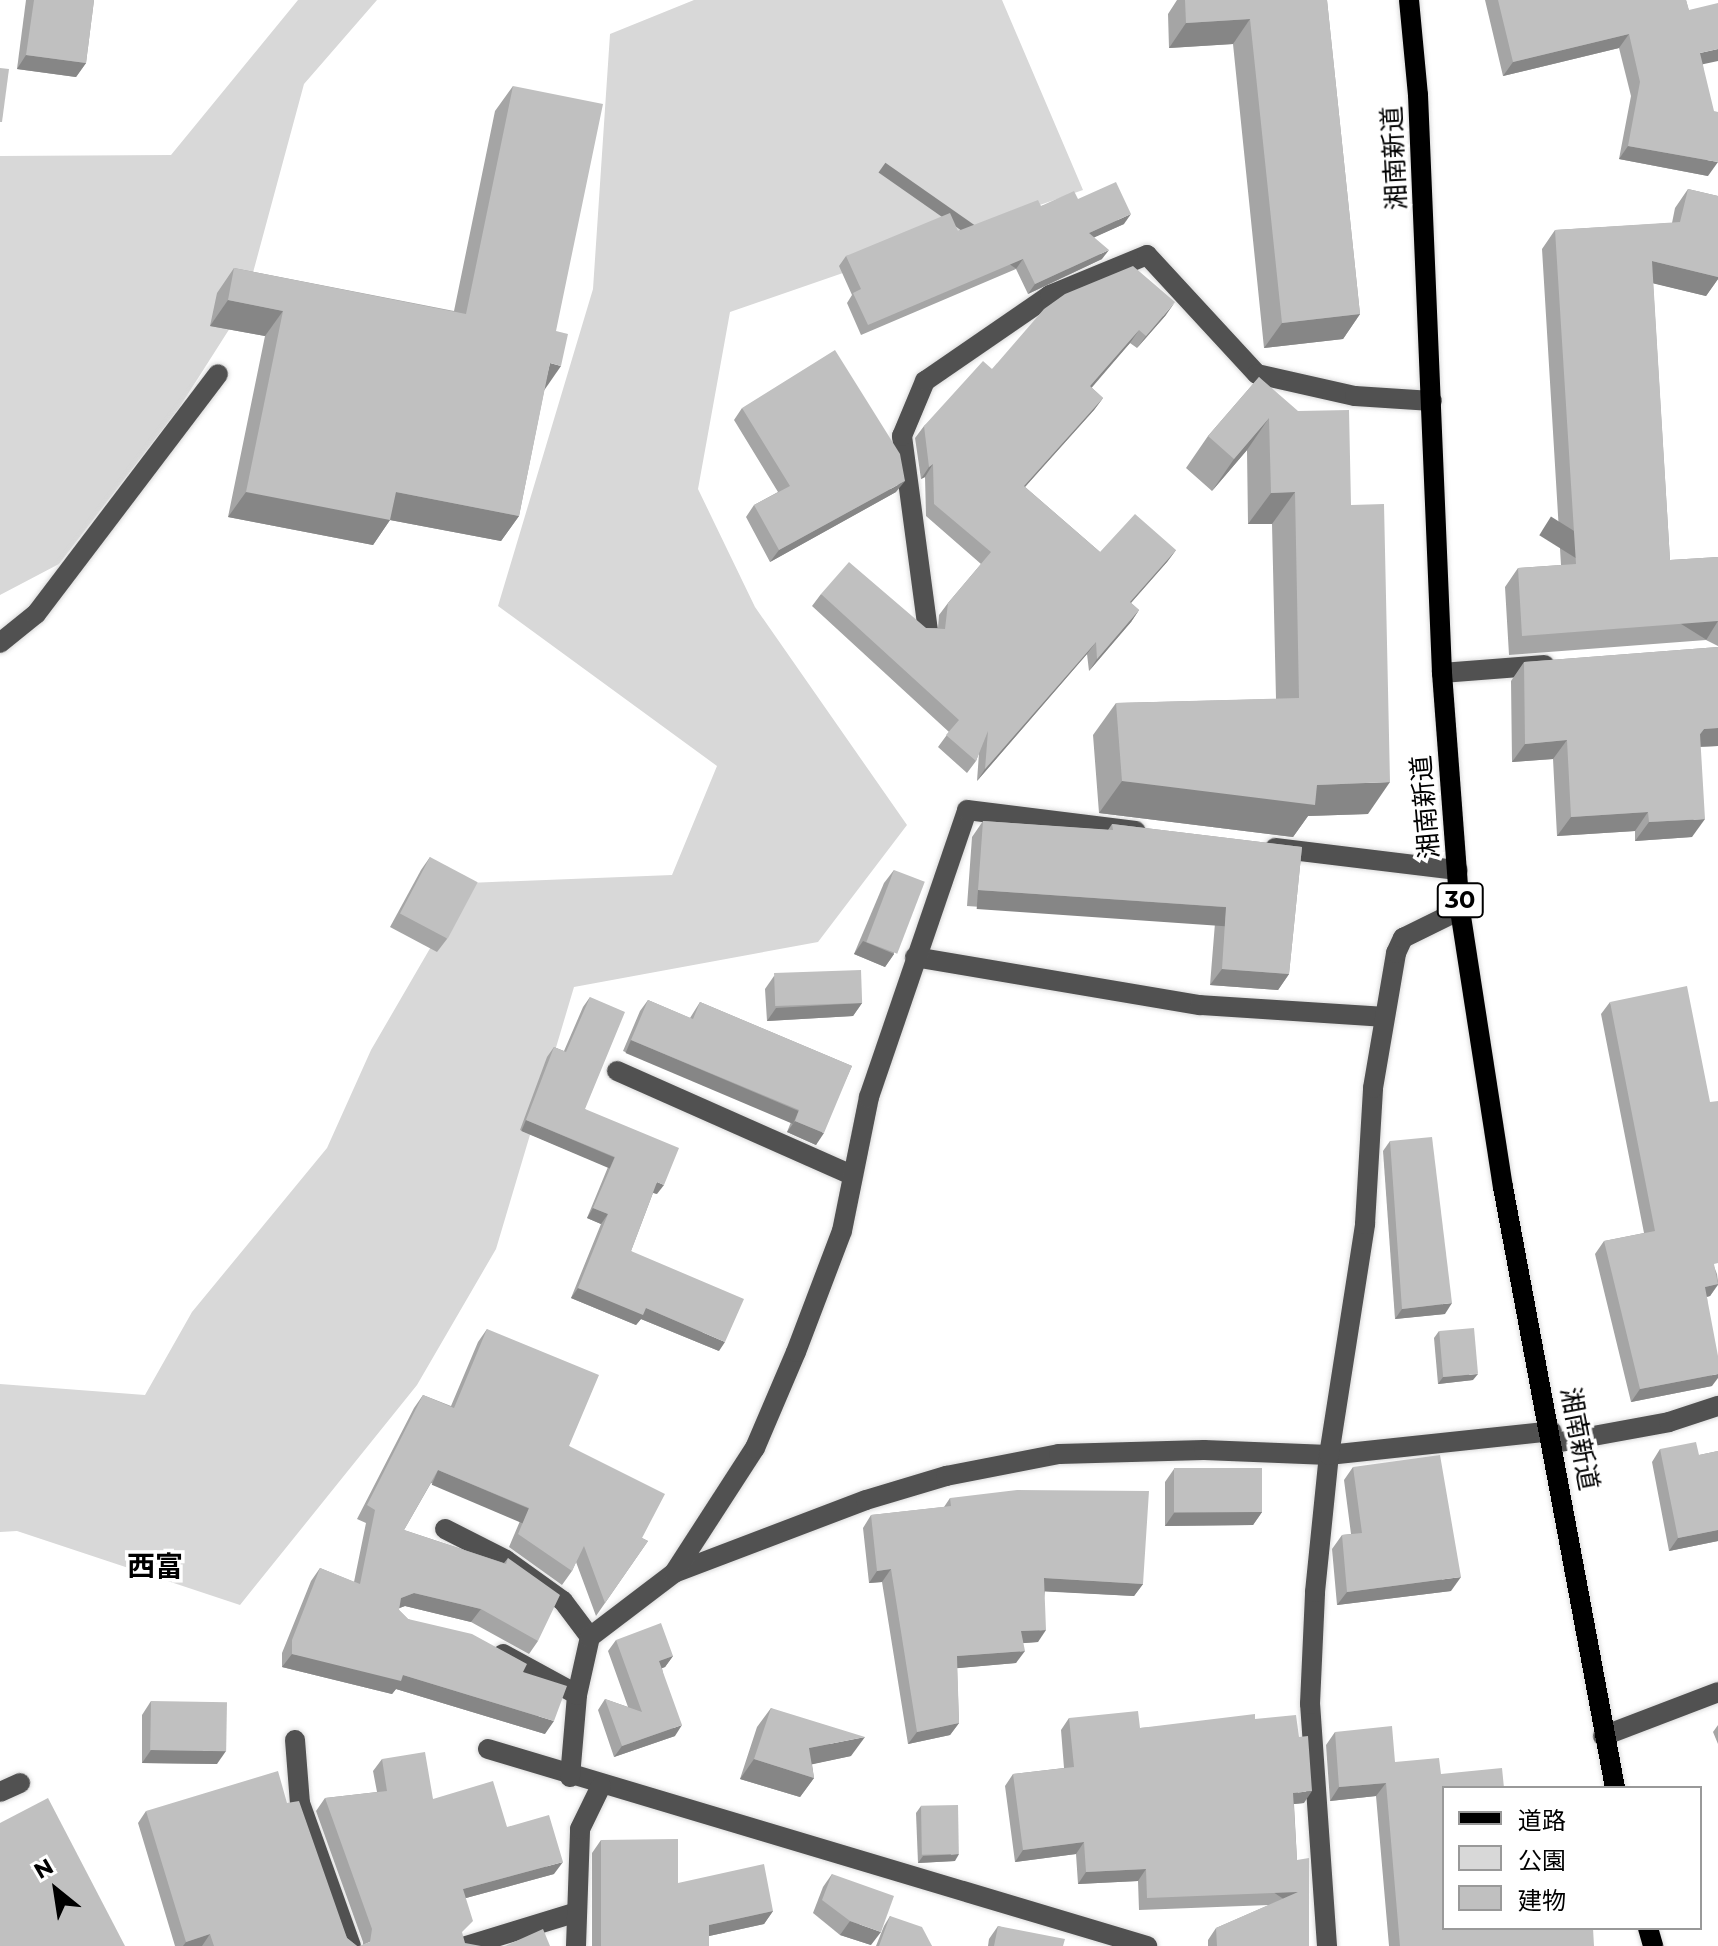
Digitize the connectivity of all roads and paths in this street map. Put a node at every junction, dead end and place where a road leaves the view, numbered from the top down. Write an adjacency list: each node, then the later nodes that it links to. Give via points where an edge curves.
1 (1409, 0): 3 (main road, 湘南新道 / 30)
2 (218, 374): 5 (street, via 36,614)
3 (1432, 401): 4 (street, via 1355,396 1257,374 1147,255 1050,295 925,381 902,436); 7 (main road, 湘南新道 / 30)
4 (928, 631)
5 (0, 643)
6 (1567, 663): 7 (street)
7 (1442, 673): 10 (main road, 湘南新道 / 30)
8 (1157, 833): 12 (street, via 967,810)
9 (1252, 845): 10 (street)
10 (1458, 870): 11 (main road, 湘南新道 / 30)
11 (1460, 910): 13 (street, via 1403,938); 17 (main road, 湘南新道 / 30, via 1498,1156)
12 (915, 957): 13 (street, via 1200,1005); 15 (street, via 869,1097)
13 (1384, 1017): 18 (street, via 1373,1088 1365,1224)
14 (617, 1071): 15 (street)
15 (852, 1175): 20 (street, via 842,1231 755,1448)
16 (1718, 1406): 17 (street, via 1669,1422)
17 (1553, 1437): 18 (street); 25 (main road, 湘南新道 / 30)
18 (1329, 1455): 20 (street, via 1204,1450 1059,1454 946,1476 866,1500); 38 (street, via 1310,1704)
19 (445, 1529): 21 (street, via 506,1560 563,1601)
20 (674, 1573): 21 (street)
21 (590, 1637): 24 (street)
22 (482, 1643): 24 (street)
23 (1718, 1692): 25 (street)
24 (577, 1695): 28 (street)
25 (1603, 1736): 31 (main road, 湘南新道 / 30)
26 (295, 1740): 34 (street, via 300,1803)
27 (488, 1749): 28 (street)
28 (570, 1777): 30 (street)
29 (20, 1783): 32 (street)
30 (601, 1786): 33 (street, via 580,1829); 37 (street)
31 (1615, 1786)
32 (0, 1792)
33 (577, 1912): 35 (street); 36 (street)
34 (351, 1946)
35 (466, 1946)
36 (576, 1946)
37 (1147, 1946)
38 (1327, 1946)

